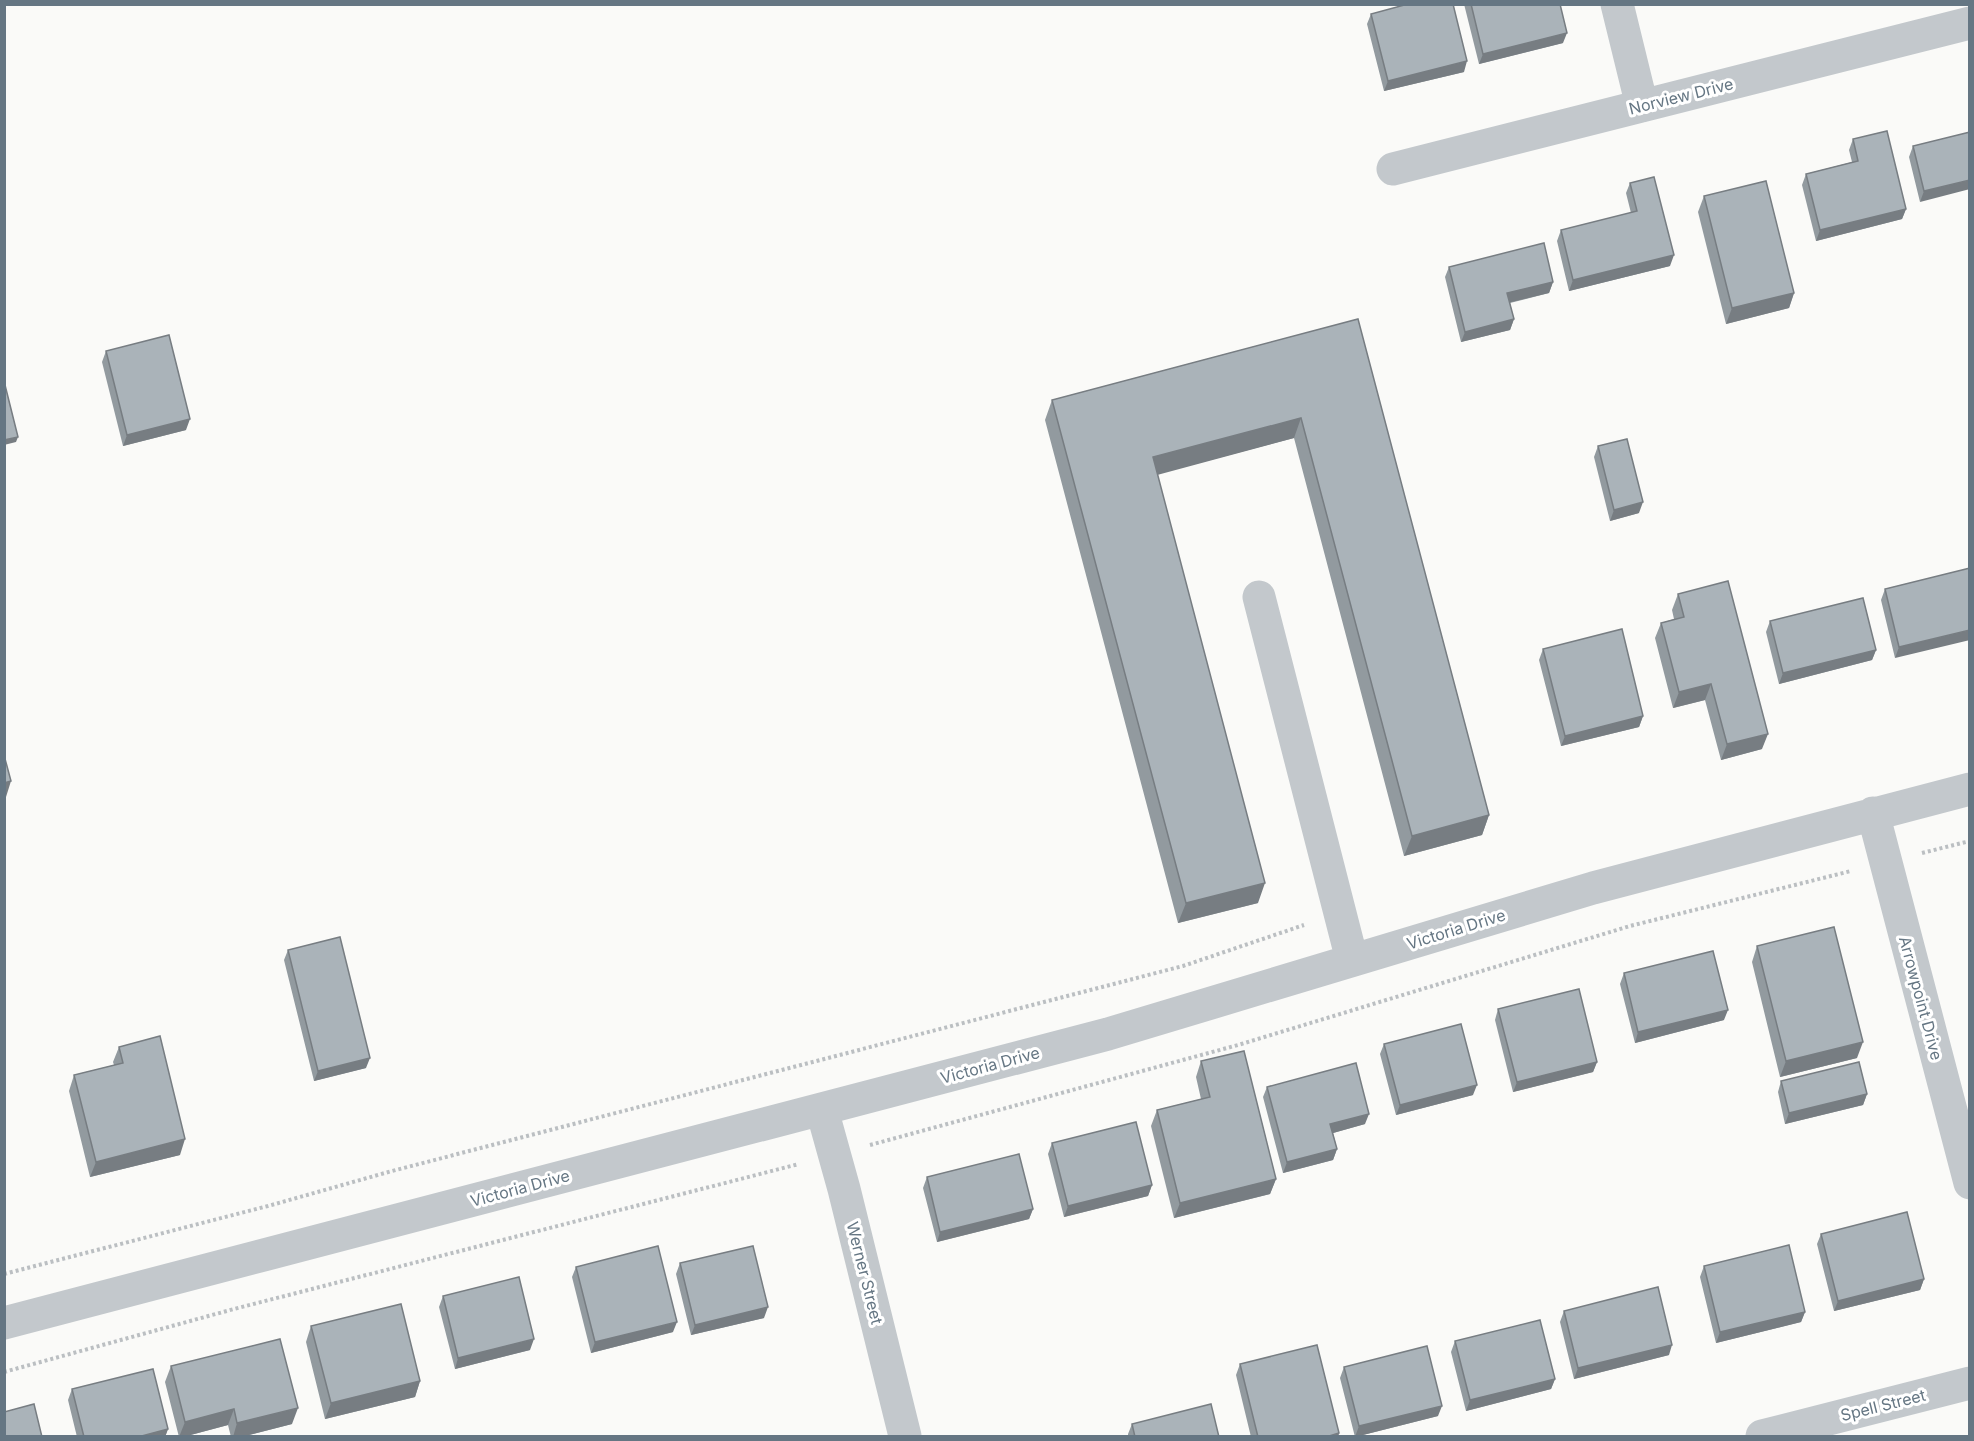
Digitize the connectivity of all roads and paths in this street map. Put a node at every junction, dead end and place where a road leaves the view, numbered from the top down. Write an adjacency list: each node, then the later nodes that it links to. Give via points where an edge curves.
1 (1617, 4): 3 (street)
2 (1970, 23): 3 (street, Norview Drive)
3 (1642, 106): 4 (street, Norview Drive)
4 (1393, 169)
5 (1259, 597): 10 (street)
6 (1970, 789): 7 (street, Victoria Drive)
7 (1873, 813): 9 (street, Arrowpoint Drive); 11 (street, Victoria Drive, via 1593,888)
8 (1970, 841): 9 (path)
9 (1886, 863): 13 (path, via 1630,926 1238,1045); 14 (street, Arrowpoint Drive)
10 (1340, 913): 11 (street); 15 (path, via 1183,966)
11 (1352, 960): 12 (street, Victoria Drive, via 1108,1034)
12 (822, 1110): 13 (street, Werner Street); 16 (street, Victoria Drive)
13 (835, 1155): 17 (path); 19 (street, Werner Street)
14 (1970, 1183)
15 (4, 1274)
16 (4, 1323)
17 (4, 1372)
18 (1970, 1383): 20 (street, Spell Street)
19 (905, 1437)
20 (1762, 1437)

